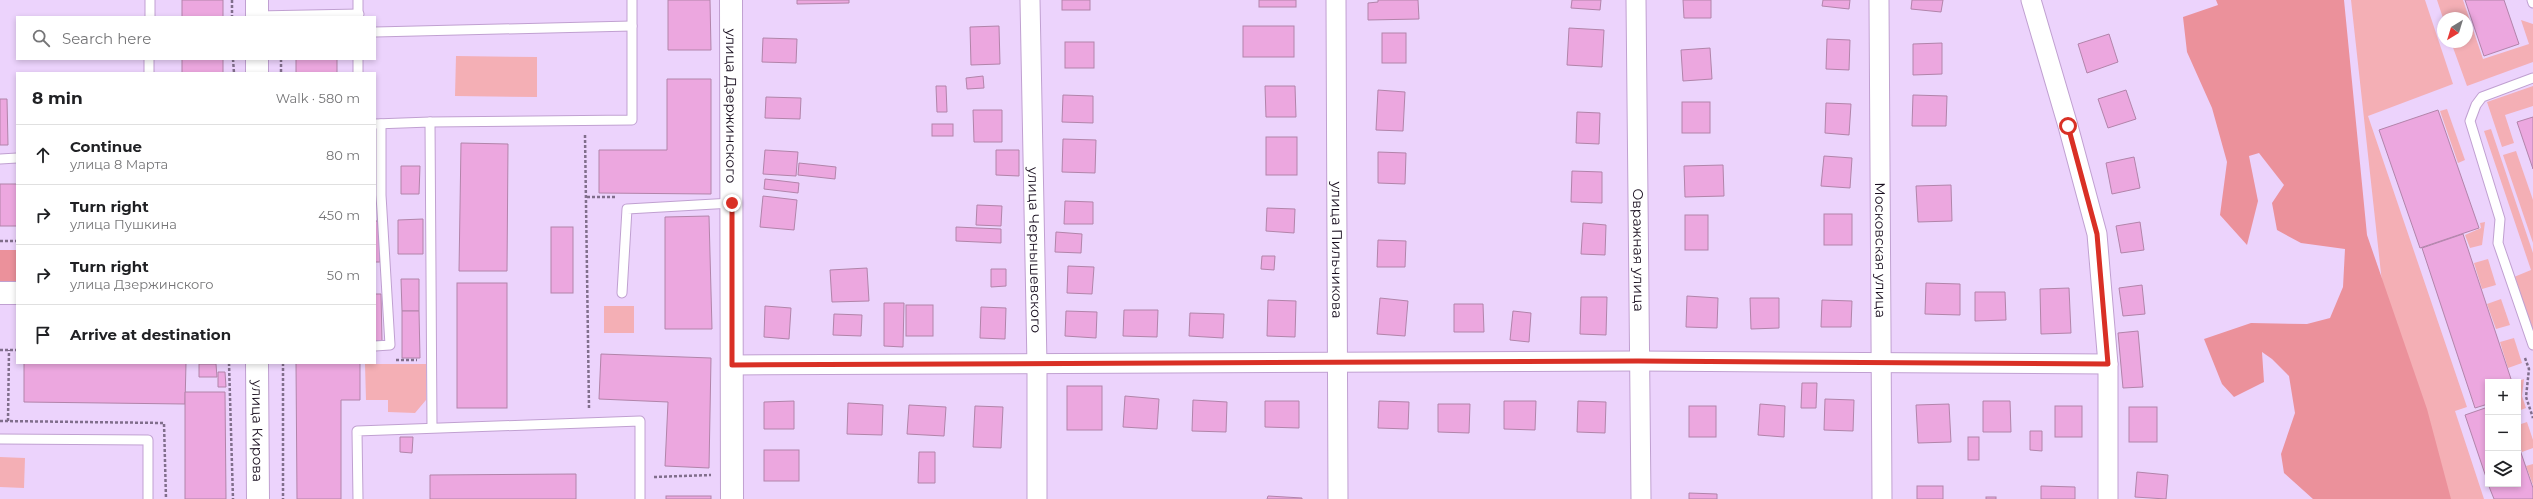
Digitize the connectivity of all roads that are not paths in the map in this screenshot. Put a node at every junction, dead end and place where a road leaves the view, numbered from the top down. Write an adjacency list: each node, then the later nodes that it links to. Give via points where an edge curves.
1 (150, 0): 13 (lane)
2 (358, 0): 14 (lane)
3 (632, 0): 15 (lane)
4 (731, 0): 28 (main road, улица Дзержинского)
5 (1030, 0): 40 (street, улица Чернышевского)
6 (1336, 0): 36 (street, улица Пильчикова)
7 (1636, 0): 34 (street, Овражная улица)
8 (1879, 0): 37 (street, Московская улица)
9 (2031, 0): 38 (street, via 2097,234)
10 (2532, 0): 11 (lane)
11 (2533, 3)
12 (257, 11): 14 (lane)
13 (150, 16)
14 (358, 16)
15 (632, 26): 16 (lane); 24 (lane, via 632,120)
16 (376, 32)
17 (149, 60): 20 (lane)
18 (257, 60): 21 (main road)
19 (358, 60): 22 (lane)
20 (149, 72)
21 (257, 72)
22 (358, 72)
23 (2533, 78): 32 (lane, via 2482,97 2470,121 2500,219 2498,243)
24 (430, 122): 25 (lane); 41 (lane)
25 (378, 124): 33 (lane, via 390,345)
26 (16, 158): 27 (lane)
27 (0, 159)
28 (732, 203): 30 (lane, via 627,209); 39 (main road, улица Дзержинского)
29 (16, 293): 31 (main road)
30 (622, 293)
31 (0, 294)
32 (2533, 345)
33 (376, 346)
34 (1638, 361): 36 (street); 37 (street); 50 (street, Овражная улица)
35 (257, 364): 44 (main road, улица Кирова)
36 (1338, 364): 40 (street); 49 (street, улица Пильчикова)
37 (1880, 364): 38 (street); 51 (street, Московская улица)
38 (2108, 364): 52 (street)
39 (732, 365): 40 (street); 47 (main road, улица Дзержинского)
40 (1037, 365): 48 (street, улица Чернышевского)
41 (432, 427): 45 (lane, via 357,431); 46 (lane, via 640,421)
42 (0, 439): 43 (lane, via 148,440)
43 (148, 499)
44 (258, 499)
45 (358, 499)
46 (640, 499)
47 (732, 499)
48 (1037, 499)
49 (1338, 499)
50 (1641, 499)
51 (1882, 499)
52 (2108, 499)

